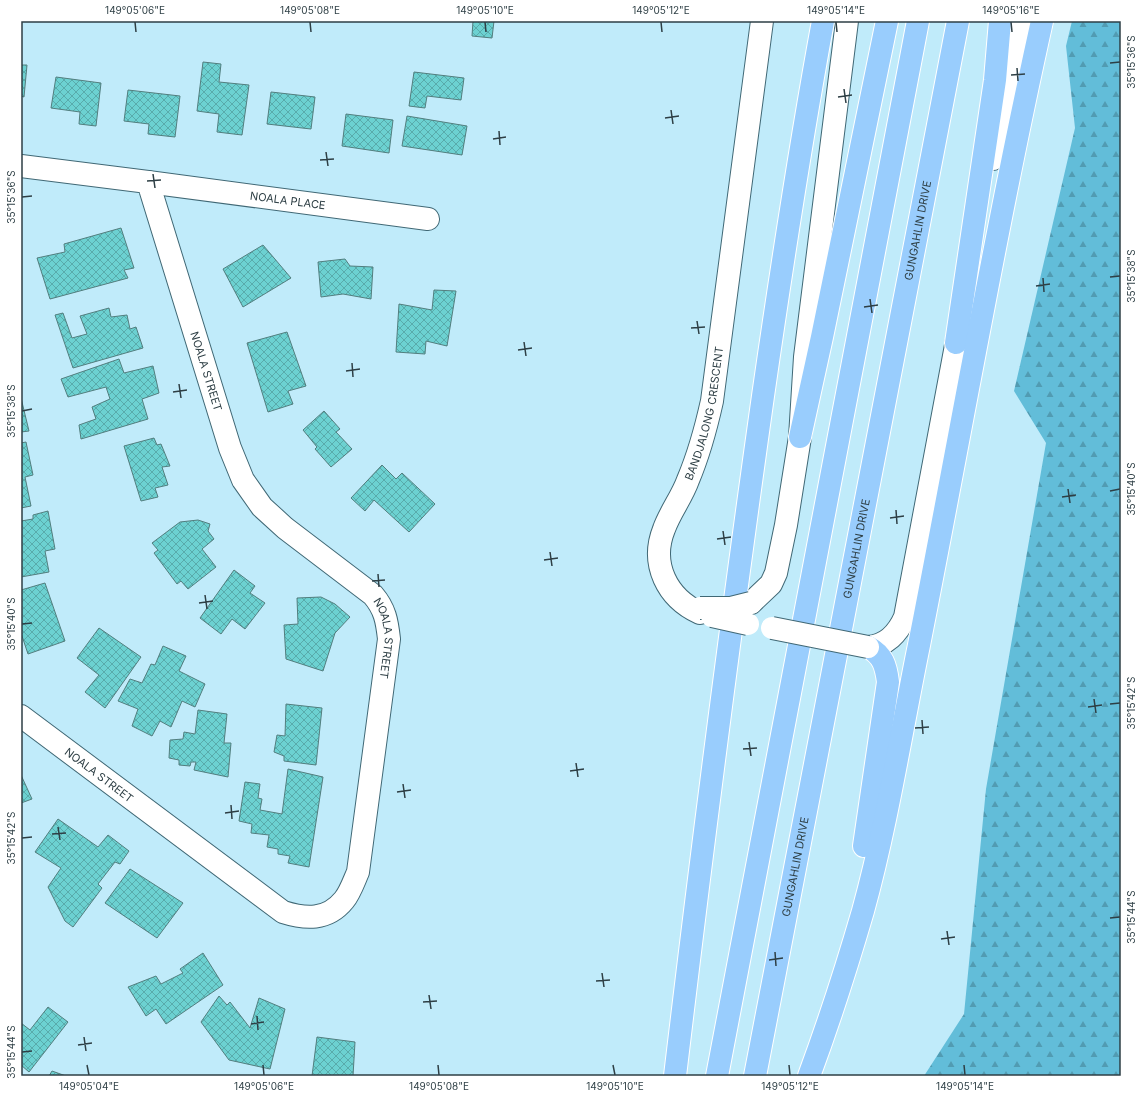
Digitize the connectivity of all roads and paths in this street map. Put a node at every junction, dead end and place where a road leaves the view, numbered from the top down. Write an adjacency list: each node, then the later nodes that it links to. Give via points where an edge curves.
1 (762, 21): 15 (street, BANDJALONG CRESCENT, bridge, via 712,401 703,439 688,480 659,544 660,566 667,585 680,602 697,610)
2 (823, 21): 18 (highway, via 786,229 747,502)
3 (847, 21): 14 (street, via 805,356)
4 (887, 21): 14 (highway)
5 (918, 21): 19 (highway)
6 (958, 21): 20 (highway, GUNGAHLIN DRIVE)
7 (1000, 21): 13 (highway, via 995,80)
8 (1022, 21): 13 (street)
9 (1042, 21): 22 (highway, via 990,266 930,588 878,847 863,910 834,1006)
10 (21, 166): 11 (street)
11 (148, 182): 12 (street, NOALA PLACE); 17 (street, NOALA STREET, via 230,448 243,480 262,507 285,528 373,594 382,605 387,618 389,639 358,872 344,900 328,912 310,918 283,912)
12 (428, 219)
13 (956, 343): 16 (street, via 905,617 898,631 885,642)
14 (800, 437): 15 (street, via 779,563 771,584)
15 (749, 613): 16 (street, BANDJALONG CRESCENT, bridge, via 772,628)
16 (868, 647): 21 (highway, via 882,657 888,682 877,764 858,878 839,954)
17 (21, 716)
18 (675, 1076)
19 (717, 1076)
20 (755, 1076)
21 (803, 1076)
22 (809, 1076)

